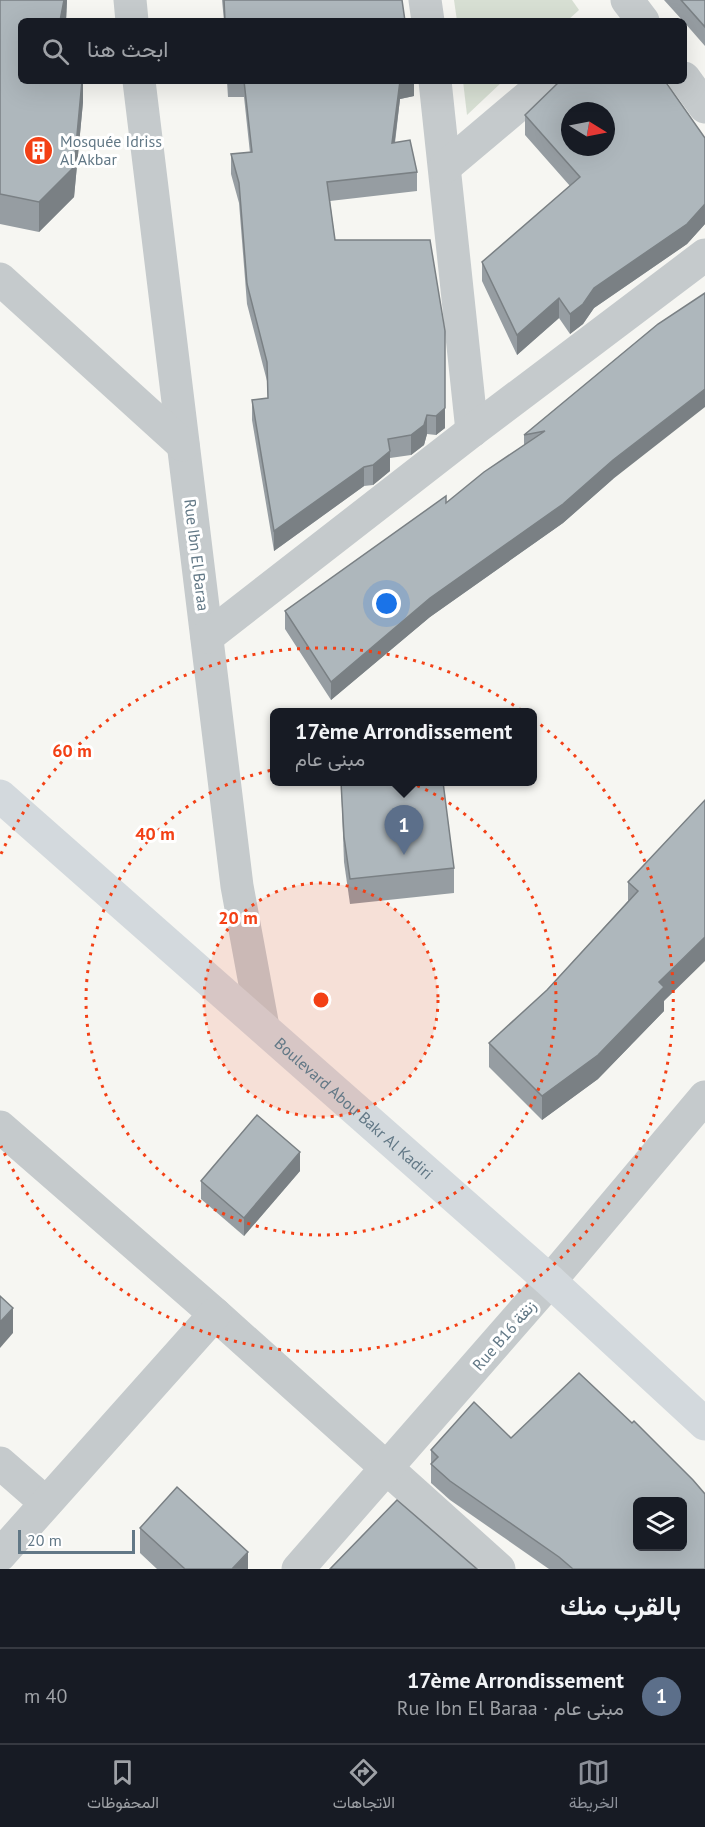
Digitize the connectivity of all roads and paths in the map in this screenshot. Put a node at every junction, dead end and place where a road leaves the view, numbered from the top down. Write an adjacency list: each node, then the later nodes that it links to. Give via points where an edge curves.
1 (130, 0): 3 (street)
2 (425, 0): 4 (street)
3 (132, 18)
4 (428, 18)
5 (687, 82): 9 (street)
6 (139, 84): 14 (street, Rue Ibn El Baraa)
7 (435, 84): 10 (street)
8 (543, 84): 10 (street)
9 (705, 107)
10 (445, 167): 13 (street)
11 (705, 255): 13 (street)
12 (0, 279): 14 (street)
13 (471, 432): 15 (street)
14 (183, 444): 15 (street, Rue Ibn El Baraa)
15 (207, 637): 17 (street, Rue Ibn El Baraa, via 237,886)
16 (0, 796): 17 (main road, Boulevard Abou Bakr Al Kadiri)
17 (263, 1028): 20 (main road, Boulevard Abou Bakr Al Kadiri)
18 (705, 1097): 20 (street, Rue B16 زنقة)
19 (0, 1127): 21 (street)
20 (550, 1281): 22 (main road, Boulevard Abou Bakr Al Kadiri); 24 (street, Rue B16 زنقة)
21 (215, 1314): 24 (street); 25 (street)
22 (705, 1424)
23 (0, 1463): 25 (street)
24 (386, 1470): 27 (street, Rue B16 زنقة); 28 (street)
25 (46, 1503): 26 (street)
26 (0, 1555)
27 (298, 1569)
28 (499, 1569)

